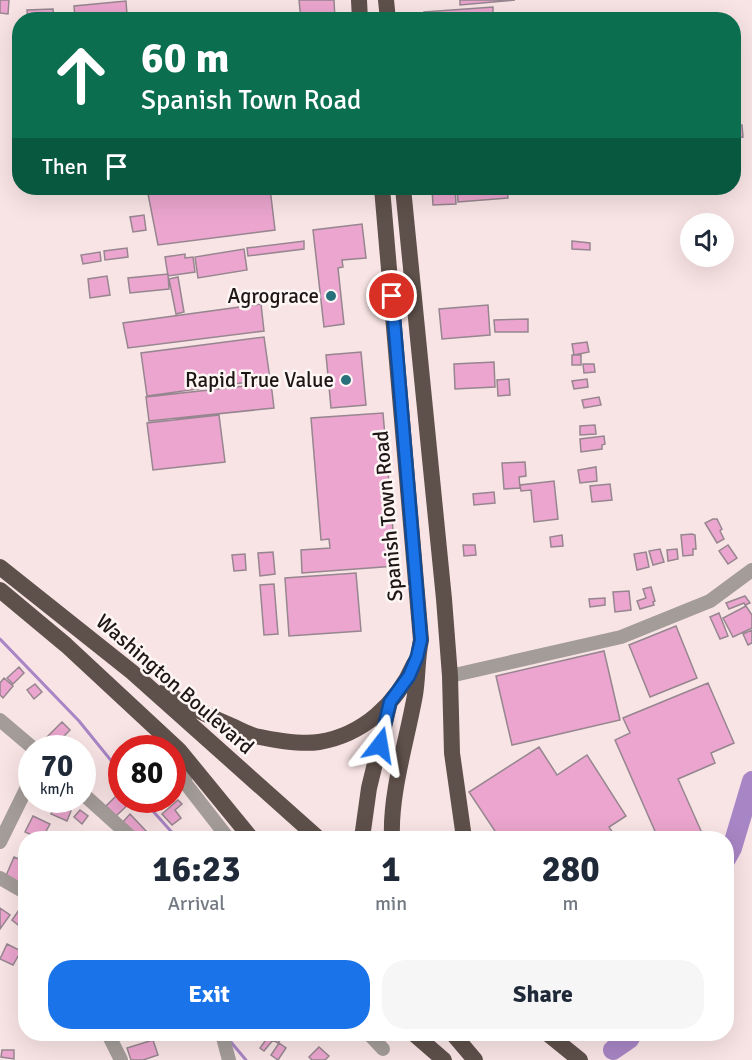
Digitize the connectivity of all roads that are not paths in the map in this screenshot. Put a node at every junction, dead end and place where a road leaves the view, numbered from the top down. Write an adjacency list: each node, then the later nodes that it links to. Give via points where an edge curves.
1 (383, 195): 3 (highway, Spanish Town Road)
2 (404, 195): 4 (highway)
3 (394, 318): 4 (highway); 8 (highway, Spanish Town Road, via 421,640)
4 (415, 318): 10 (highway)
5 (0, 567): 9 (highway, Washington Boulevard)
6 (752, 570): 10 (street, via 710,601 621,637)
7 (0, 590): 14 (highway, Washington Boulevard)
8 (417, 657): 11 (highway); 24 (highway, Spanish Town Road, via 416,692)
9 (132, 672): 11 (highway, via 207,716 253,736 294,742 318,743 344,735 368,723); 22 (highway, Washington Boulevard)
10 (450, 676): 25 (highway, via 452,753)
11 (390, 702): 23 (highway)
12 (0, 720): 13 (street)
13 (18, 735)
14 (163, 735)
15 (186, 759): 21 (highway, Washington Boulevard)
16 (186, 784): 20 (street)
17 (18, 805): 26 (street)
18 (96, 806): 19 (street)
19 (124, 831)
20 (223, 831)
21 (245, 831)
22 (310, 831)
23 (363, 831)
24 (392, 831)
25 (461, 831)
26 (0, 842)
27 (0, 879): 28 (street)
28 (18, 888)
29 (112, 1041): 37 (street)
30 (224, 1041): 38 (street)
31 (376, 1041): 36 (street)
32 (422, 1041): 39 (highway)
33 (459, 1041): 40 (highway)
34 (557, 1041): 41 (highway)
35 (563, 1041): 41 (highway)
36 (383, 1049)
37 (121, 1060)
38 (229, 1060)
39 (444, 1060)
40 (475, 1060)
41 (580, 1060)

